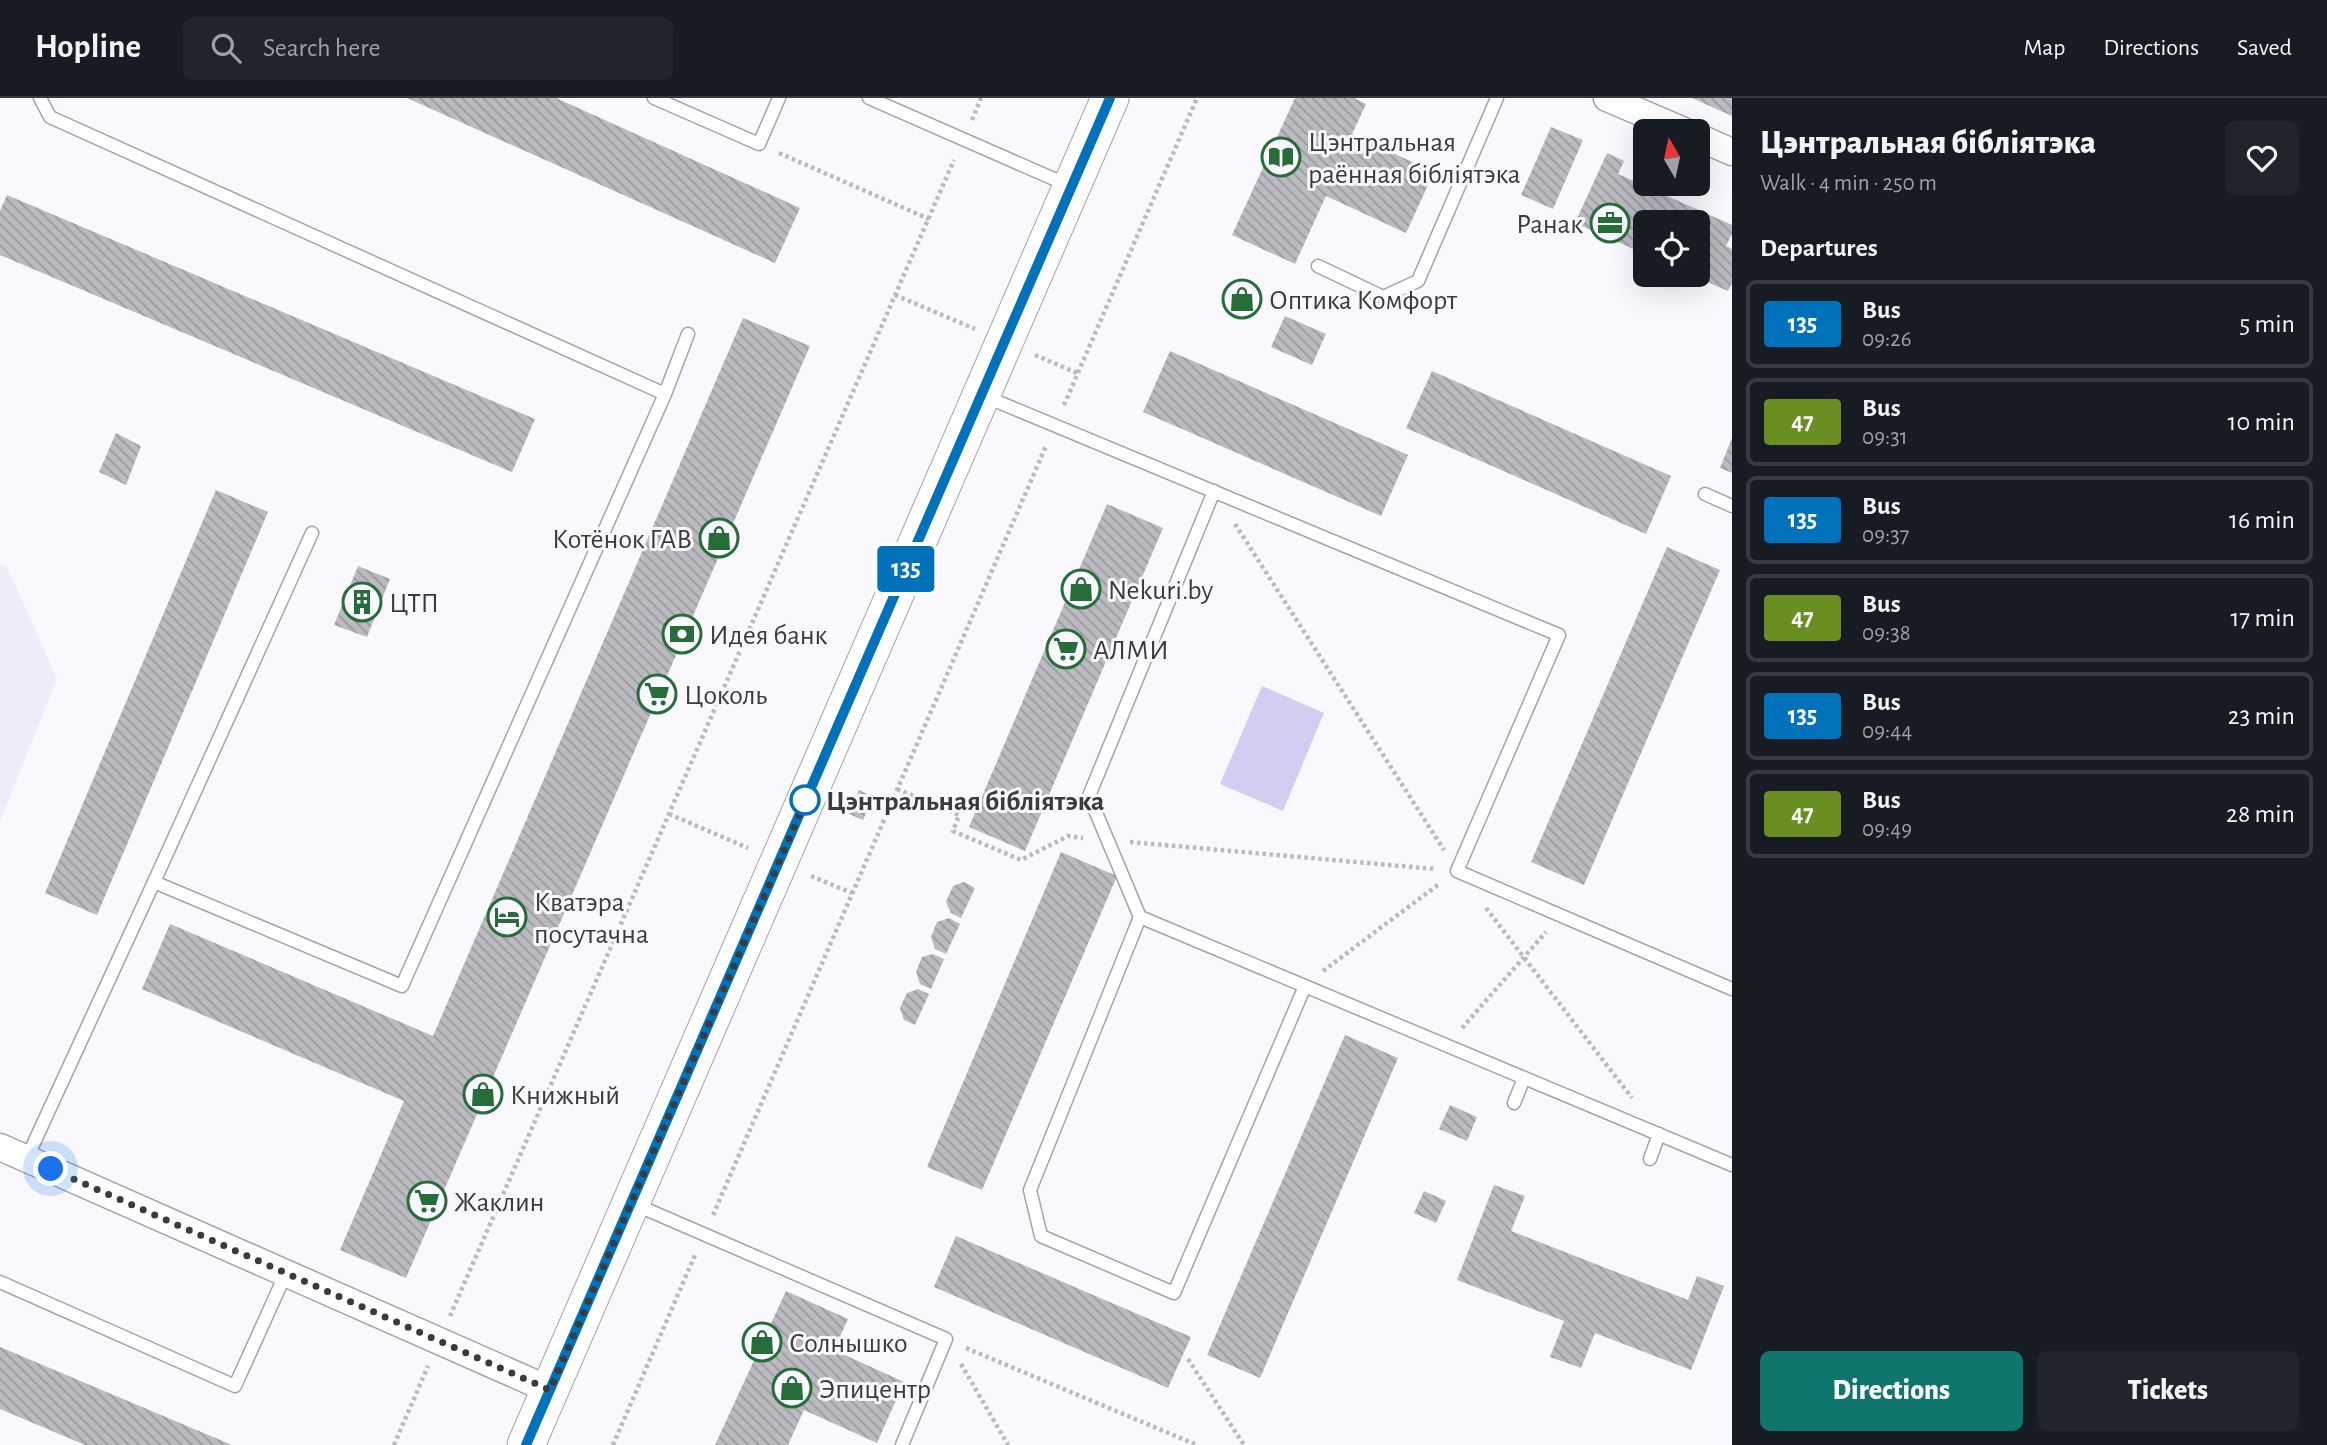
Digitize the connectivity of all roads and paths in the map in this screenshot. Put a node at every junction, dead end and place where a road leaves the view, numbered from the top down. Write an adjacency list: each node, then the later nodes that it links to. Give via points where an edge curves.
1 (40, 98): 19 (lane, via 50,117)
2 (654, 98): 13 (lane)
3 (779, 98): 13 (lane)
4 (869, 98): 11 (lane)
5 (981, 98): 11 (path)
6 (1110, 98): 15 (street)
7 (1197, 98): 21 (path)
8 (1497, 98): 17 (lane, via 1418,281 1383,297)
9 (1607, 98): 10 (street)
10 (1656, 119)
11 (963, 139): 15 (lane); 16 (path)
12 (1710, 142): 14 (street)
13 (759, 144): 16 (path)
14 (1732, 152)
15 (1072, 187): 20 (street)
16 (929, 219): 48 (path)
17 (1318, 266)
18 (688, 334): 19 (lane)
19 (665, 394): 29 (lane, via 402,986)
20 (982, 394): 21 (lane); 43 (street)
21 (1055, 425): 22 (lane); 26 (path)
22 (1214, 491): 27 (lane, via 1089,796); 28 (path); 28 (lane, via 1559,635)
23 (1705, 494): 24 (lane)
24 (1732, 506)
25 (312, 533): 29 (lane)
26 (897, 789): 27 (path, via 959,816 953,831 1021,860 1068,836); 44 (path)
27 (1108, 840): 28 (path); 31 (lane)
28 (1457, 871): 30 (lane); 32 (path); 33 (path)
29 (154, 882): 40 (lane)
30 (1560, 915): 32 (path); 34 (lane)
31 (1140, 917): 33 (lane); 33 (lane, via 1030,1190 1041,1236 1174,1293)
32 (1524, 957): 35 (path); 38 (path)
33 (1305, 986): 35 (lane)
34 (1732, 989)
35 (1447, 1045): 36 (lane)
36 (1524, 1077): 37 (lane); 38 (lane)
37 (1514, 1103)
38 (1659, 1134): 41 (lane); 42 (lane)
39 (0, 1147): 40 (street)
40 (27, 1158): 45 (street)
41 (1650, 1159)
42 (1732, 1165)
43 (630, 1203): 44 (lane); 50 (street)
44 (704, 1235): 47 (lane); 53 (path)
45 (286, 1273): 46 (lane, via 236,1386); 48 (street)
46 (0, 1282)
47 (946, 1339): 54 (lane); 55 (path); 56 (path)
48 (439, 1340): 50 (street); 51 (path)
49 (1188, 1359): 57 (path)
50 (550, 1390): 52 (street)
51 (394, 1445)
52 (526, 1445)
53 (613, 1445)
54 (902, 1445)
55 (1008, 1445)
56 (1197, 1445)
57 (1244, 1445)

